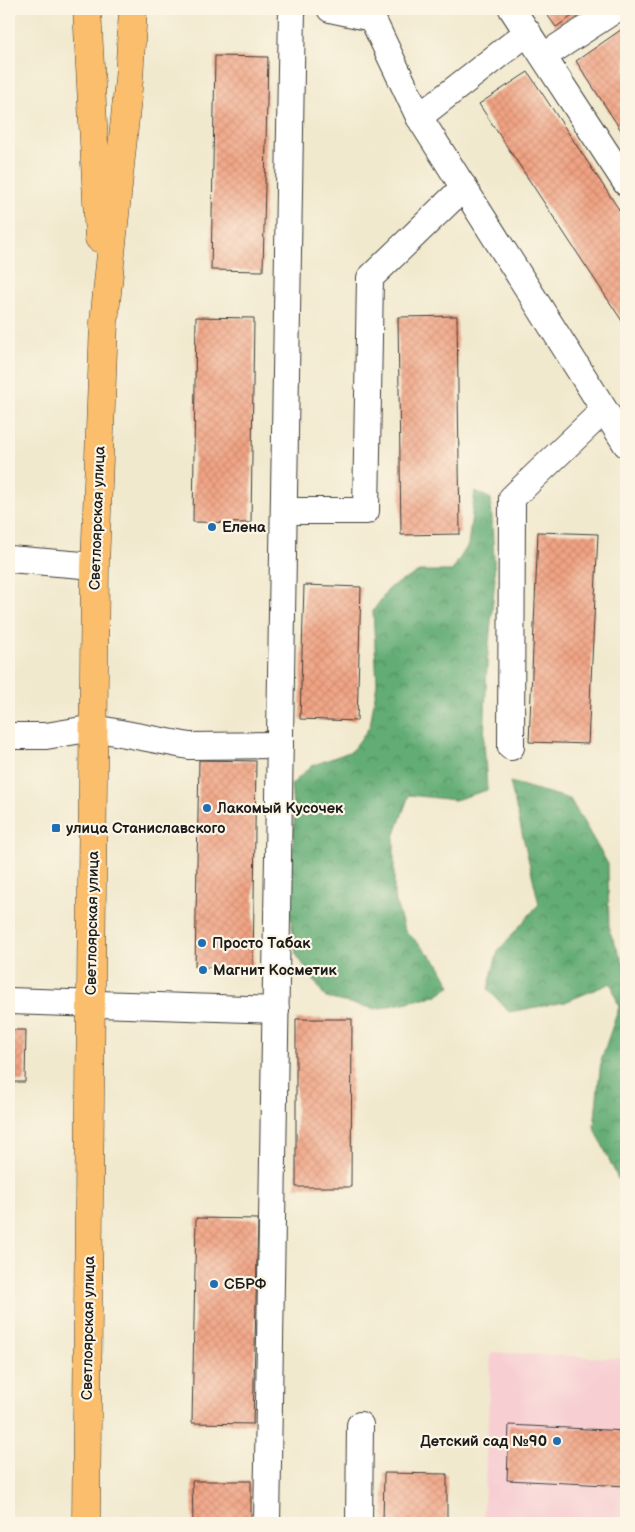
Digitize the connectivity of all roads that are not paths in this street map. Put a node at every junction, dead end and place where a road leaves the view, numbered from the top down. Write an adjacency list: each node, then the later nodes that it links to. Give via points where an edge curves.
1 (87, 9): 13 (main road)
2 (133, 9): 13 (main road, via 131,66)
3 (292, 9): 16 (street)
4 (330, 9): 7 (street)
5 (512, 9): 8 (street)
6 (616, 9): 9 (street)
7 (373, 14): 10 (street)
8 (528, 32): 9 (street); 10 (street)
9 (544, 56): 11 (street)
10 (419, 117): 12 (street)
11 (626, 183)
12 (464, 187): 14 (street); 16 (street, via 370,278 366,511)
13 (104, 322): 18 (main road, Светлоярская улица)
14 (604, 410): 15 (street); 22 (street, via 512,498)
15 (626, 444)
16 (284, 511): 21 (street)
17 (9, 559): 18 (street)
18 (95, 566): 19 (main road, Светлоярская улица)
19 (94, 728): 20 (street, via 46,736); 21 (street, via 189,746); 24 (main road, Светлоярская улица)
20 (9, 736)
21 (280, 745): 25 (street)
22 (511, 747)
23 (9, 1001): 24 (street)
24 (91, 1004): 25 (street); 27 (main road, Светлоярская улица)
25 (276, 1010): 28 (street)
26 (360, 1425): 29 (street)
27 (86, 1523)
28 (267, 1523)
29 (359, 1523)

